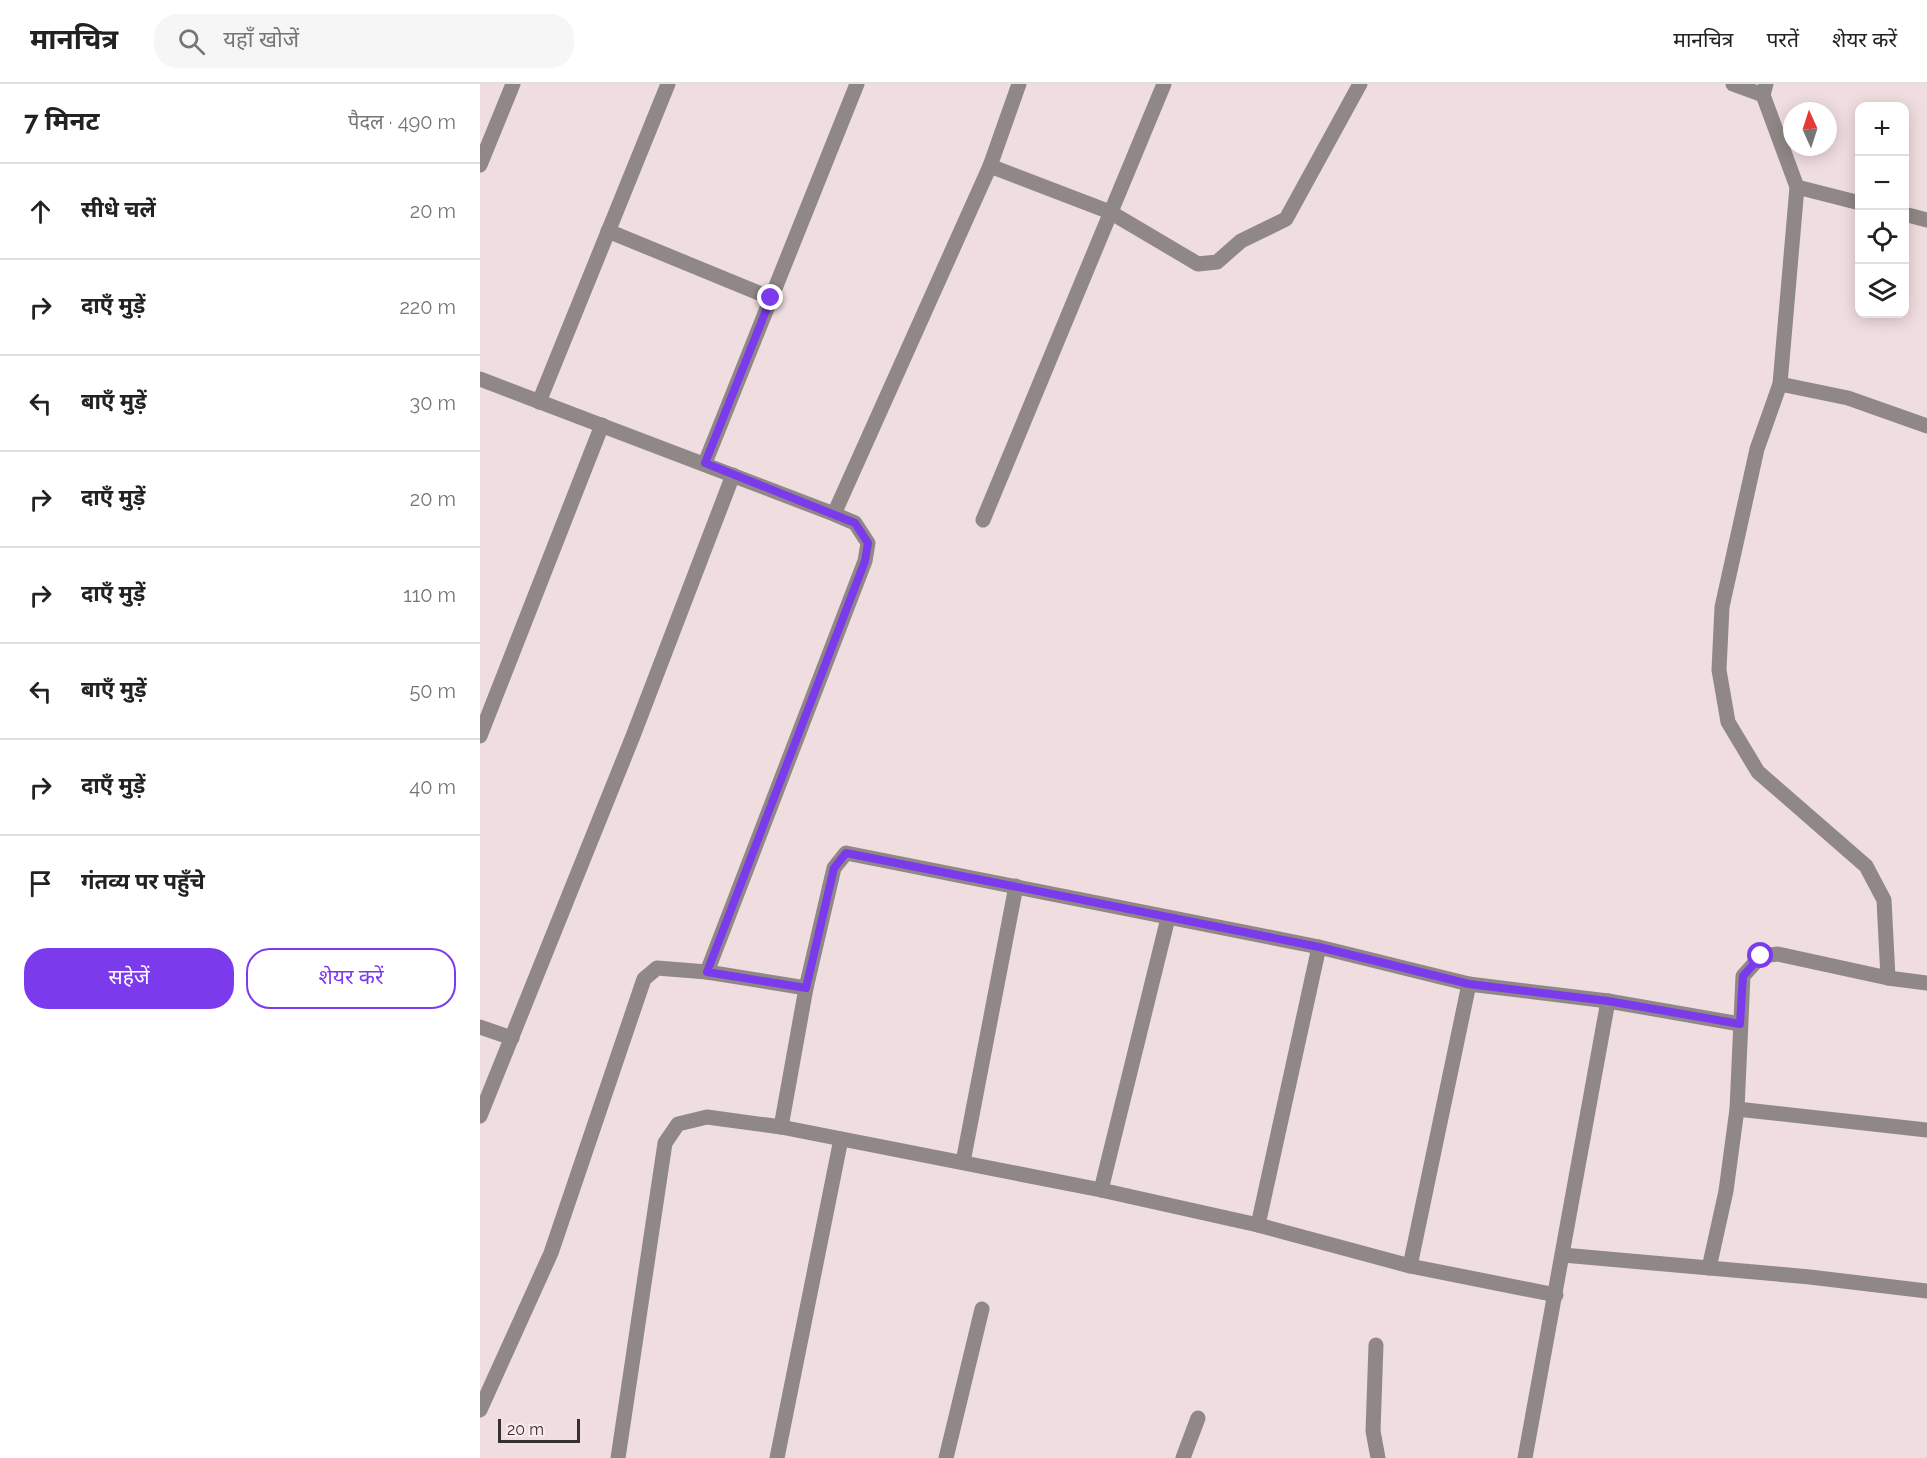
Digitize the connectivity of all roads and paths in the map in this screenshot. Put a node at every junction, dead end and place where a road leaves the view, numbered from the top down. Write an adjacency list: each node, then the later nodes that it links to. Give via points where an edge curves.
1 (513, 84): 9 (street)
2 (668, 84): 16 (street)
3 (857, 84): 17 (street)
4 (1019, 84): 10 (street)
5 (1164, 84): 13 (street)
6 (1360, 84): 13 (street, via 1286,219 1240,241 1217,262 1198,264)
7 (1733, 84): 8 (street)
8 (1765, 89): 11 (street)
9 (480, 165)
10 (990, 166): 13 (street); 25 (street)
11 (1797, 187): 12 (street); 19 (street)
12 (1855, 202)
13 (1110, 212): 26 (street)
14 (1909, 215): 15 (street)
15 (1927, 220)
16 (608, 231): 17 (street); 20 (street)
17 (771, 298): 23 (street)
18 (480, 379): 20 (street)
19 (1780, 384): 22 (street, via 1848,398); 32 (street, via 1757,449 1722,607 1719,670 1728,722 1758,772 1866,867 1884,900)
20 (539, 402): 21 (street)
21 (602, 425): 23 (street); 27 (street)
22 (1927, 426)
23 (705, 463): 24 (street)
24 (733, 475): 25 (street); 39 (street)
25 (834, 514): 31 (street, via 855,523 868,543 865,561)
26 (983, 520)
27 (480, 736)
28 (1016, 886): 29 (street); 35 (street, via 846,853 834,868); 45 (street)
29 (1168, 918): 30 (street); 46 (street)
30 (1319, 947): 34 (street); 47 (street)
31 (707, 972): 35 (street); 55 (street, via 657,968 644,979 551,1253)
32 (1888, 978): 33 (street); 37 (street, via 1778,954 1761,956 1743,976)
33 (1927, 983)
34 (1469, 984): 36 (street); 49 (street)
35 (806, 988): 42 (street)
36 (1608, 1001): 37 (street); 48 (street)
37 (1740, 1024): 40 (street)
38 (480, 1027): 39 (street)
39 (512, 1038): 41 (street)
40 (1737, 1109): 43 (street); 50 (street, via 1726,1191)
41 (480, 1116)
42 (781, 1127): 44 (street); 57 (street, via 707,1116 678,1124 665,1143)
43 (1927, 1130)
44 (841, 1139): 45 (street); 58 (street)
45 (963, 1162): 46 (street)
46 (1101, 1190): 47 (street)
47 (1258, 1225): 49 (street)
48 (1563, 1256): 50 (street); 52 (street)
49 (1410, 1266): 52 (street)
50 (1709, 1268): 51 (street)
51 (1927, 1291)
52 (1556, 1295): 62 (street)
53 (982, 1309): 59 (street)
54 (1376, 1345): 61 (street, via 1374,1431)
55 (480, 1410)
56 (1198, 1418): 60 (street)
57 (618, 1458)
58 (777, 1458)
59 (946, 1458)
60 (1183, 1458)
61 (1378, 1458)
62 (1525, 1458)

